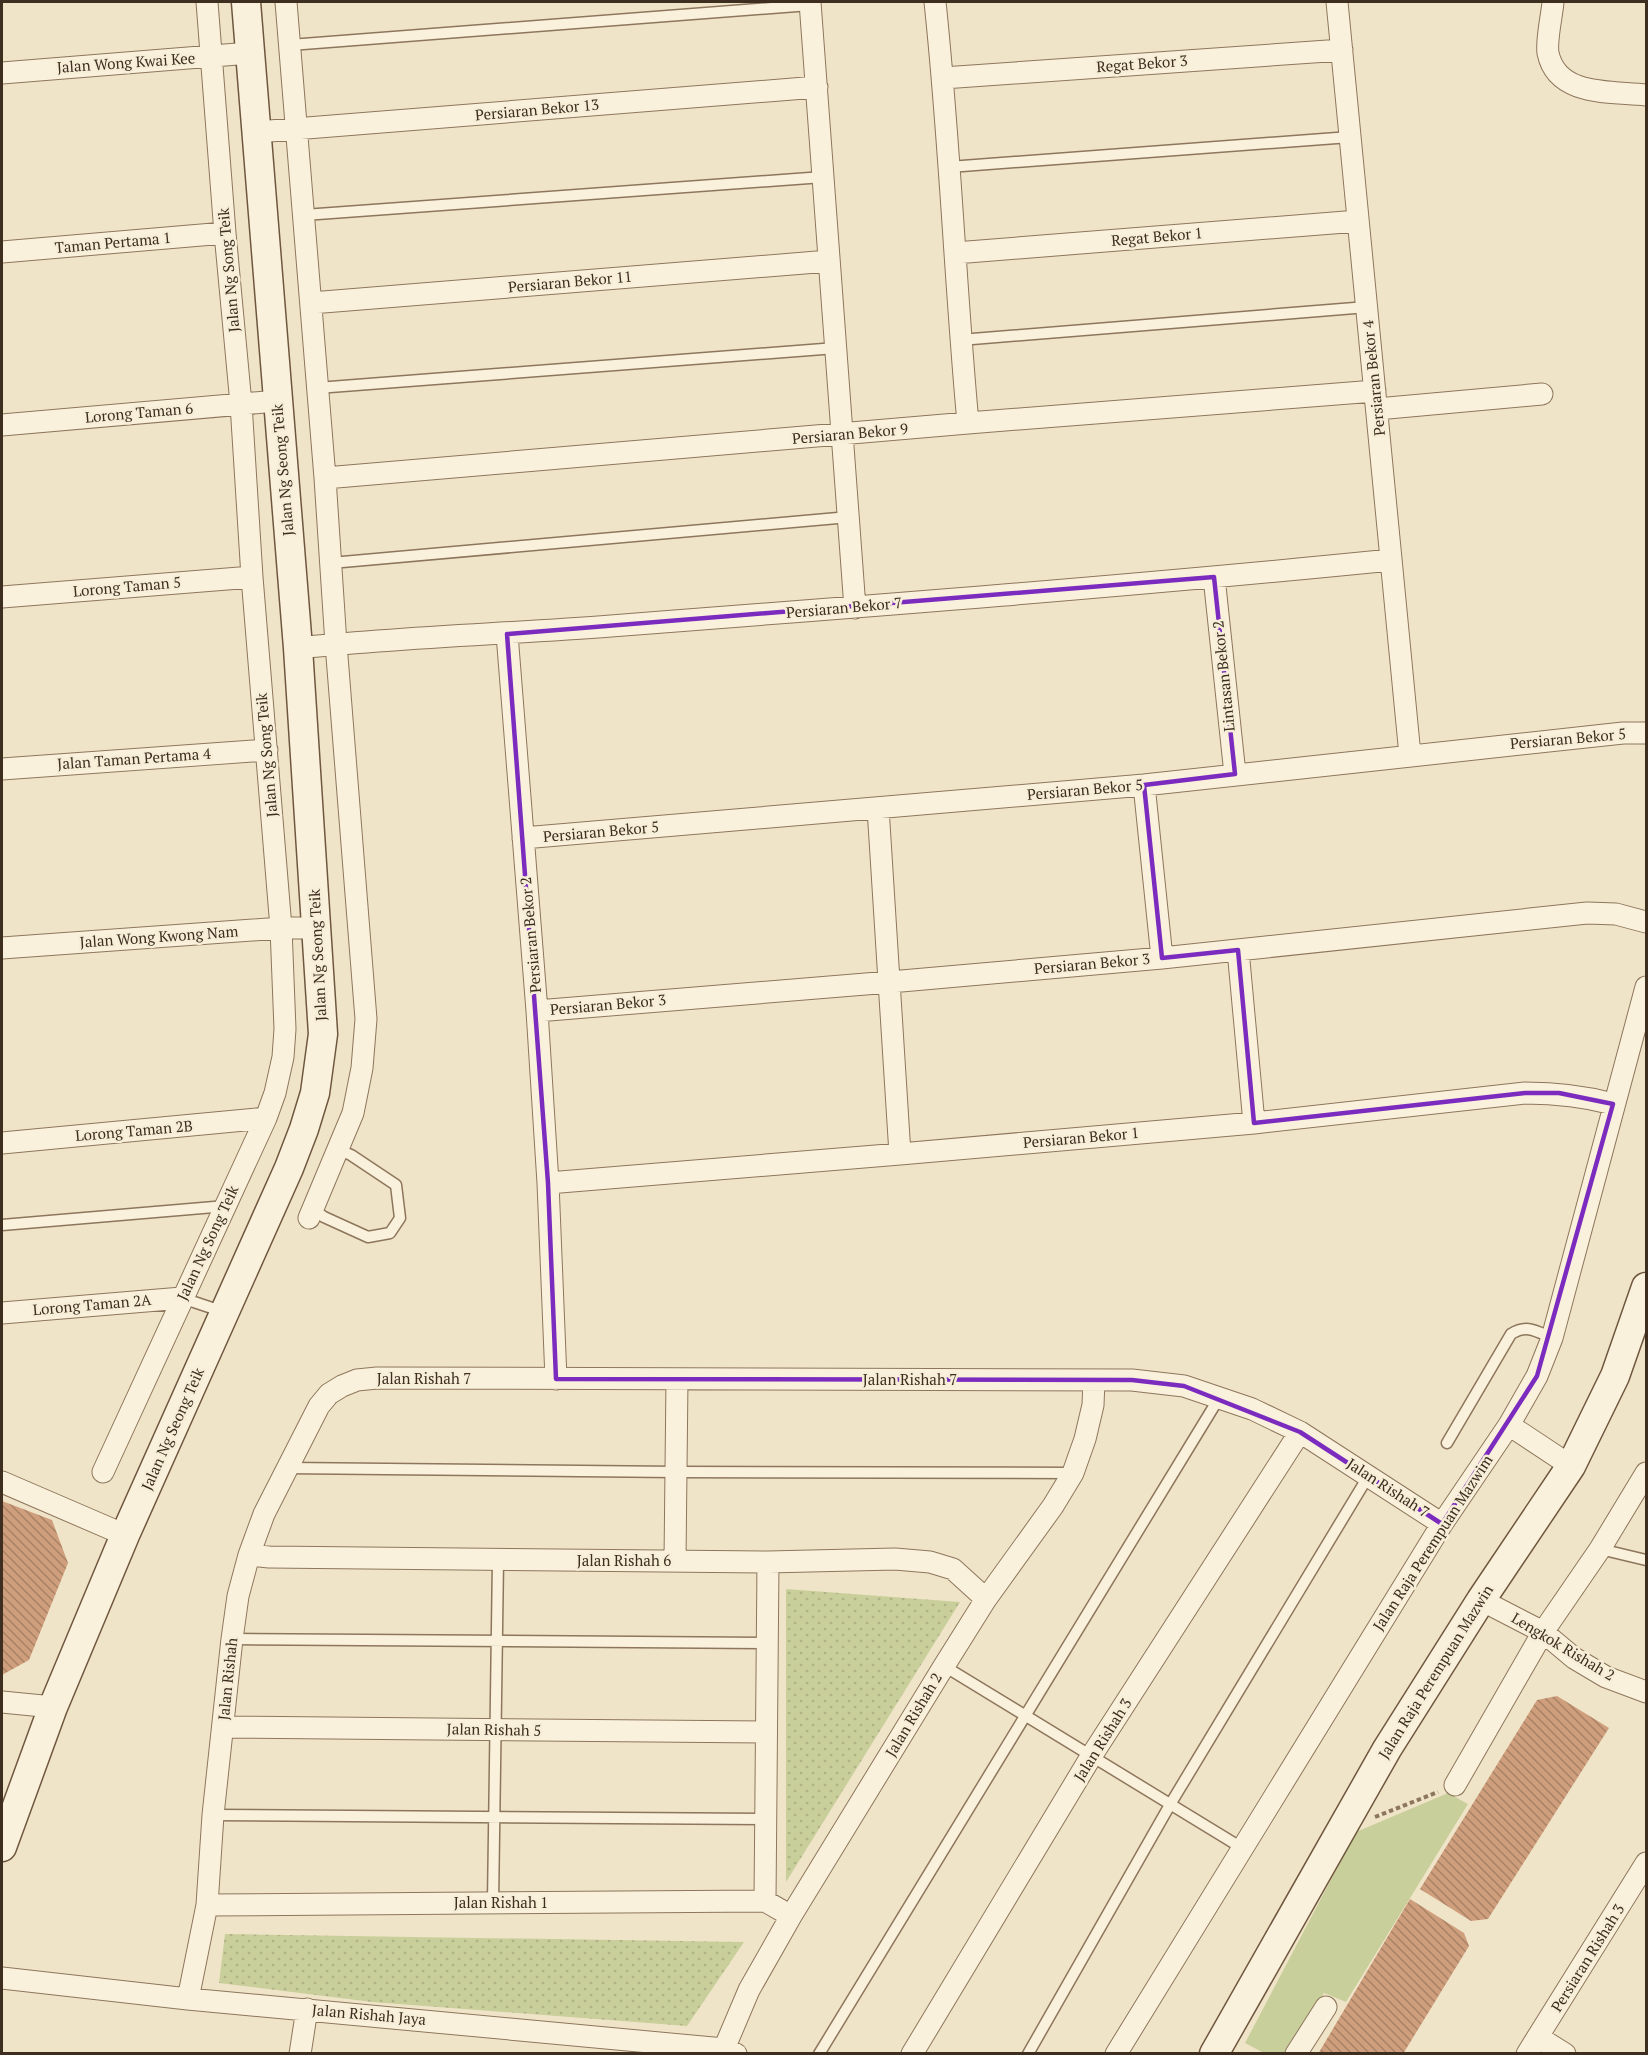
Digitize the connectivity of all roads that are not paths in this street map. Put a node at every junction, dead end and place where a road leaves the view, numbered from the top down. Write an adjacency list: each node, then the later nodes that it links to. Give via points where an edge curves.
1 (207, 2): 11 (street, Jalan Ng Song Teik)
2 (246, 2): 10 (main road, Jalan Ng Seong Teik)
3 (286, 2): 8 (street)
4 (935, 2): 13 (street)
5 (1337, 2): 9 (street, Persiaran Bekor 4)
6 (1553, 2): 15 (street, via 1548,52 1558,76 1580,89)
7 (810, 3): 8 (lane); 14 (street)
8 (290, 45): 16 (street)
9 (1342, 50): 13 (street, Regat Bekor 3); 18 (street, Persiaran Bekor 4)
10 (250, 53): 11 (street, Jalan Wong Kwai Kee); 17 (main road, Jalan Ng Seong Teik)
11 (212, 57): 12 (street, Jalan Wong Kwai Kee); 23 (street, Jalan Ng Song Teik)
12 (2, 73)
13 (943, 78): 19 (street)
14 (817, 87): 16 (street, Persiaran Bekor 13); 20 (street)
15 (1647, 95)
16 (298, 129): 17 (street, Persiaran Bekor 13); 21 (street)
17 (257, 132): 34 (main road, Jalan Ng Seong Teik)
18 (1350, 137): 19 (lane); 22 (street, Persiaran Bekor 4)
19 (949, 167): 25 (street)
20 (823, 177): 21 (lane); 26 (street)
21 (304, 215): 27 (street)
22 (1358, 221): 25 (street, Regat Bekor 1); 28 (street, Persiaran Bekor 4)
23 (225, 233): 24 (street, Taman Pertama 1); 35 (street, Jalan Ng Song Teik)
24 (2, 252)
25 (955, 253): 29 (street)
26 (829, 261): 27 (street, Persiaran Bekor 11); 30 (street)
27 (311, 303): 31 (street)
28 (1367, 307): 29 (lane); 33 (street, Persiaran Bekor 4)
29 (960, 340): 36 (street)
30 (836, 348): 31 (lane); 38 (street)
31 (317, 388): 39 (street)
32 (1542, 394): 33 (street, Persiaran Bekor 9)
33 (1376, 400): 36 (street, Persiaran Bekor 9); 41 (street, Persiaran Bekor 4)
34 (277, 401): 35 (street, Lorong Taman 6); 49 (main road, Jalan Ng Seong Teik)
35 (242, 404): 37 (street, Lorong Taman 6); 43 (street, Jalan Ng Song Teik)
36 (968, 423): 38 (street, Persiaran Bekor 9)
37 (2, 425)
38 (842, 435): 39 (street, Persiaran Bekor 9); 40 (street)
39 (325, 478): 42 (street)
40 (849, 517): 42 (lane); 46 (street)
41 (1390, 560): 44 (street, Persiaran Bekor 7); 52 (street, Persiaran Bekor 4)
42 (331, 563): 48 (street)
43 (252, 577): 45 (street, Lorong Taman 5); 51 (street, Jalan Ng Song Teik)
44 (1214, 577): 46 (street, Persiaran Bekor 7); 54 (street, Lintasan Bekor 2)
45 (2, 597)
46 (855, 608): 47 (street, Persiaran Bekor 7)
47 (507, 634): 48 (street, Persiaran Bekor 7); 57 (street, Persiaran Bekor 2)
48 (336, 644): 49 (street, Persiaran Bekor 7); 71 (street, via 366,1019 362,1068 352,1113)
49 (298, 648): 60 (main road, Jalan Ng Seong Teik)
50 (1647, 733): 52 (street, Persiaran Bekor 5)
51 (267, 750): 53 (street, Jalan Taman Pertama 4); 59 (street, Jalan Ng Song Teik)
52 (1410, 755): 54 (street, Persiaran Bekor 5)
53 (2, 769)
54 (1235, 774): 55 (street, Persiaran Bekor 5)
55 (1144, 785): 56 (street, Persiaran Bekor 5); 63 (street)
56 (878, 808): 57 (street, Persiaran Bekor 5); 64 (street)
57 (523, 838): 66 (street, Persiaran Bekor 2)
58 (1647, 922): 62 (street, Persiaran Bekor 3, via 1616,914 1587,913)
59 (281, 928): 60 (street, Jalan Wong Kwong Nam); 61 (street, Jalan Wong Kwong Nam); 68 (street, Jalan Ng Song Teik, via 283,1057)
60 (317, 928): 79 (main road, Jalan Ng Seong Teik, via 323,1034 315,1093 289,1168)
61 (2, 948)
62 (1239, 950): 63 (street, Persiaran Bekor 3); 69 (street)
63 (1162, 958): 64 (street, Persiaran Bekor 3)
64 (890, 982): 66 (street, Persiaran Bekor 3); 72 (street)
65 (1647, 987): 67 (street, Jalan Raja Perempuan Mazwim)
66 (537, 1011): 73 (street, Persiaran Bekor 2)
67 (1613, 1104): 69 (street, Persiaran Bekor 1, via 1559,1093 1525,1093); 81 (street, Jalan Raja Perempuan Mazwim)
68 (266, 1118): 70 (street, Lorong Taman 2B); 74 (street, Jalan Ng Song Teik)
69 (1254, 1123): 72 (street, Persiaran Bekor 1)
70 (2, 1143)
71 (337, 1149): 75 (street); 75 (lane, via 396,1185 400,1218 390,1233 368,1237)
72 (900, 1154): 73 (street, Persiaran Bekor 1)
73 (548, 1183): 82 (street, Persiaran Bekor 2)
74 (226, 1206): 76 (lane); 78 (street, Jalan Ng Song Teik)
75 (310, 1213)
76 (2, 1225)
77 (1647, 1287): 90 (main road, Jalan Raja Perempuan Mazwin, via 1615,1376)
78 (182, 1298): 79 (lane); 80 (street, Lorong Taman 2A); 92 (street, Jalan Ng Song Teik)
79 (225, 1312): 99 (main road, Jalan Ng Seong Teik)
80 (2, 1313)
81 (1551, 1338): 87 (street, Jalan Raja Perempuan Mazwim, via 1537,1376); 89 (lane, via 1529,1328 1519,1328 1511,1334)
82 (556, 1379): 83 (street, Jalan Rishah 7); 85 (street, Jalan Rishah 7, via 377,1378)
83 (677, 1379): 84 (street, Jalan Rishah 7); 93 (street)
84 (1094, 1380): 86 (street, Jalan Rishah 7, via 1184,1386); 94 (street, Jalan Rishah 2, via 1088,1428)
85 (342, 1386): 91 (street, Jalan Rishah, via 319,1406)
86 (1219, 1398): 88 (street, Jalan Rishah 7); 116 (lane)
87 (1509, 1425): 90 (street); 98 (street, Jalan Raja Perempuan Mazwim)
88 (1300, 1432): 96 (street, Jalan Rishah 7); 120 (street, Jalan Rishah 3)
89 (1447, 1443)
90 (1571, 1466): 107 (main road, Jalan Raja Perempuan Mazwin)
91 (286, 1468): 93 (lane); 101 (street, Jalan Rishah)
92 (103, 1472)
93 (676, 1472): 94 (lane); 104 (street)
94 (1073, 1473): 106 (street, Jalan Rishah 2)
95 (1647, 1473): 100 (street)
96 (1369, 1474): 98 (street, Jalan Rishah 7); 122 (lane)
97 (2, 1482): 99 (street)
98 (1442, 1524): 127 (street, Jalan Raja Perempuan Mazwim)
99 (125, 1535): 115 (main road, Jalan Ng Seong Teik)
100 (1600, 1549): 103 (lane); 108 (street)
101 (249, 1555): 102 (street, Jalan Rishah 6); 109 (street, Jalan Rishah)
102 (498, 1560): 104 (street, Jalan Rishah 6); 110 (lane)
103 (1647, 1560)
104 (675, 1561): 105 (street, Jalan Rishah 6)
105 (768, 1562): 106 (street, Jalan Rishah 6, via 930,1562 953,1569); 111 (street)
106 (986, 1599): 112 (street, Jalan Rishah 2)
107 (1481, 1600): 108 (street, Lengkok Rishah 2); 145 (main road, Jalan Raja Perempuan Mazwin, via 1387,1749)
108 (1543, 1632): 113 (street, Lengkok Rishah 2, via 1574,1658 1606,1677); 121 (street)
109 (232, 1640): 110 (lane); 117 (street, Jalan Rishah)
110 (497, 1641): 111 (lane); 118 (lane)
111 (766, 1643): 119 (street)
112 (944, 1666): 116 (lane); 133 (street, Jalan Rishah 2)
113 (1647, 1692)
114 (2, 1702): 115 (street)
115 (53, 1707): 126 (main road, Jalan Ng Seong Teik)
116 (1024, 1716): 120 (lane); 141 (lane)
117 (223, 1727): 118 (street, Jalan Rishah 5); 123 (street, Jalan Rishah)
118 (496, 1730): 119 (street, Jalan Rishah 5); 124 (lane)
119 (765, 1732): 125 (street)
120 (1092, 1755): 122 (lane); 142 (street, Jalan Rishah 3)
121 (1455, 1785)
122 (1171, 1803): 127 (lane); 143 (lane)
123 (213, 1815): 124 (lane); 132 (street, Jalan Rishah)
124 (494, 1817): 125 (lane); 131 (lane)
125 (765, 1819): 130 (street)
126 (2, 1847)
127 (1242, 1848): 144 (street, Jalan Raja Perempuan Mazwim)
128 (1647, 1863): 129 (street, Persiaran Rishah 3)
129 (1640, 1890): 138 (street, Persiaran Rishah 3)
130 (765, 1901): 131 (street, Jalan Rishah 1); 133 (street)
131 (493, 1903): 132 (street, Jalan Rishah 1)
132 (207, 1905): 135 (street, Jalan Rishah)
133 (791, 1916): 139 (street, Jalan Rishah 2, via 749,1990)
134 (2, 1978): 135 (street, Jalan Rishah Jaya)
135 (188, 1999): 137 (street, Jalan Rishah Jaya)
136 (1326, 2007): 146 (street)
137 (307, 2009): 139 (street, Jalan Rishah Jaya); 140 (street)
138 (1533, 2045): 147 (street)
139 (730, 2051)
140 (300, 2054)
141 (819, 2054)
142 (912, 2054)
143 (1028, 2054)
144 (1116, 2054)
145 (1214, 2054)
146 (1296, 2054)
147 (1565, 2054)

